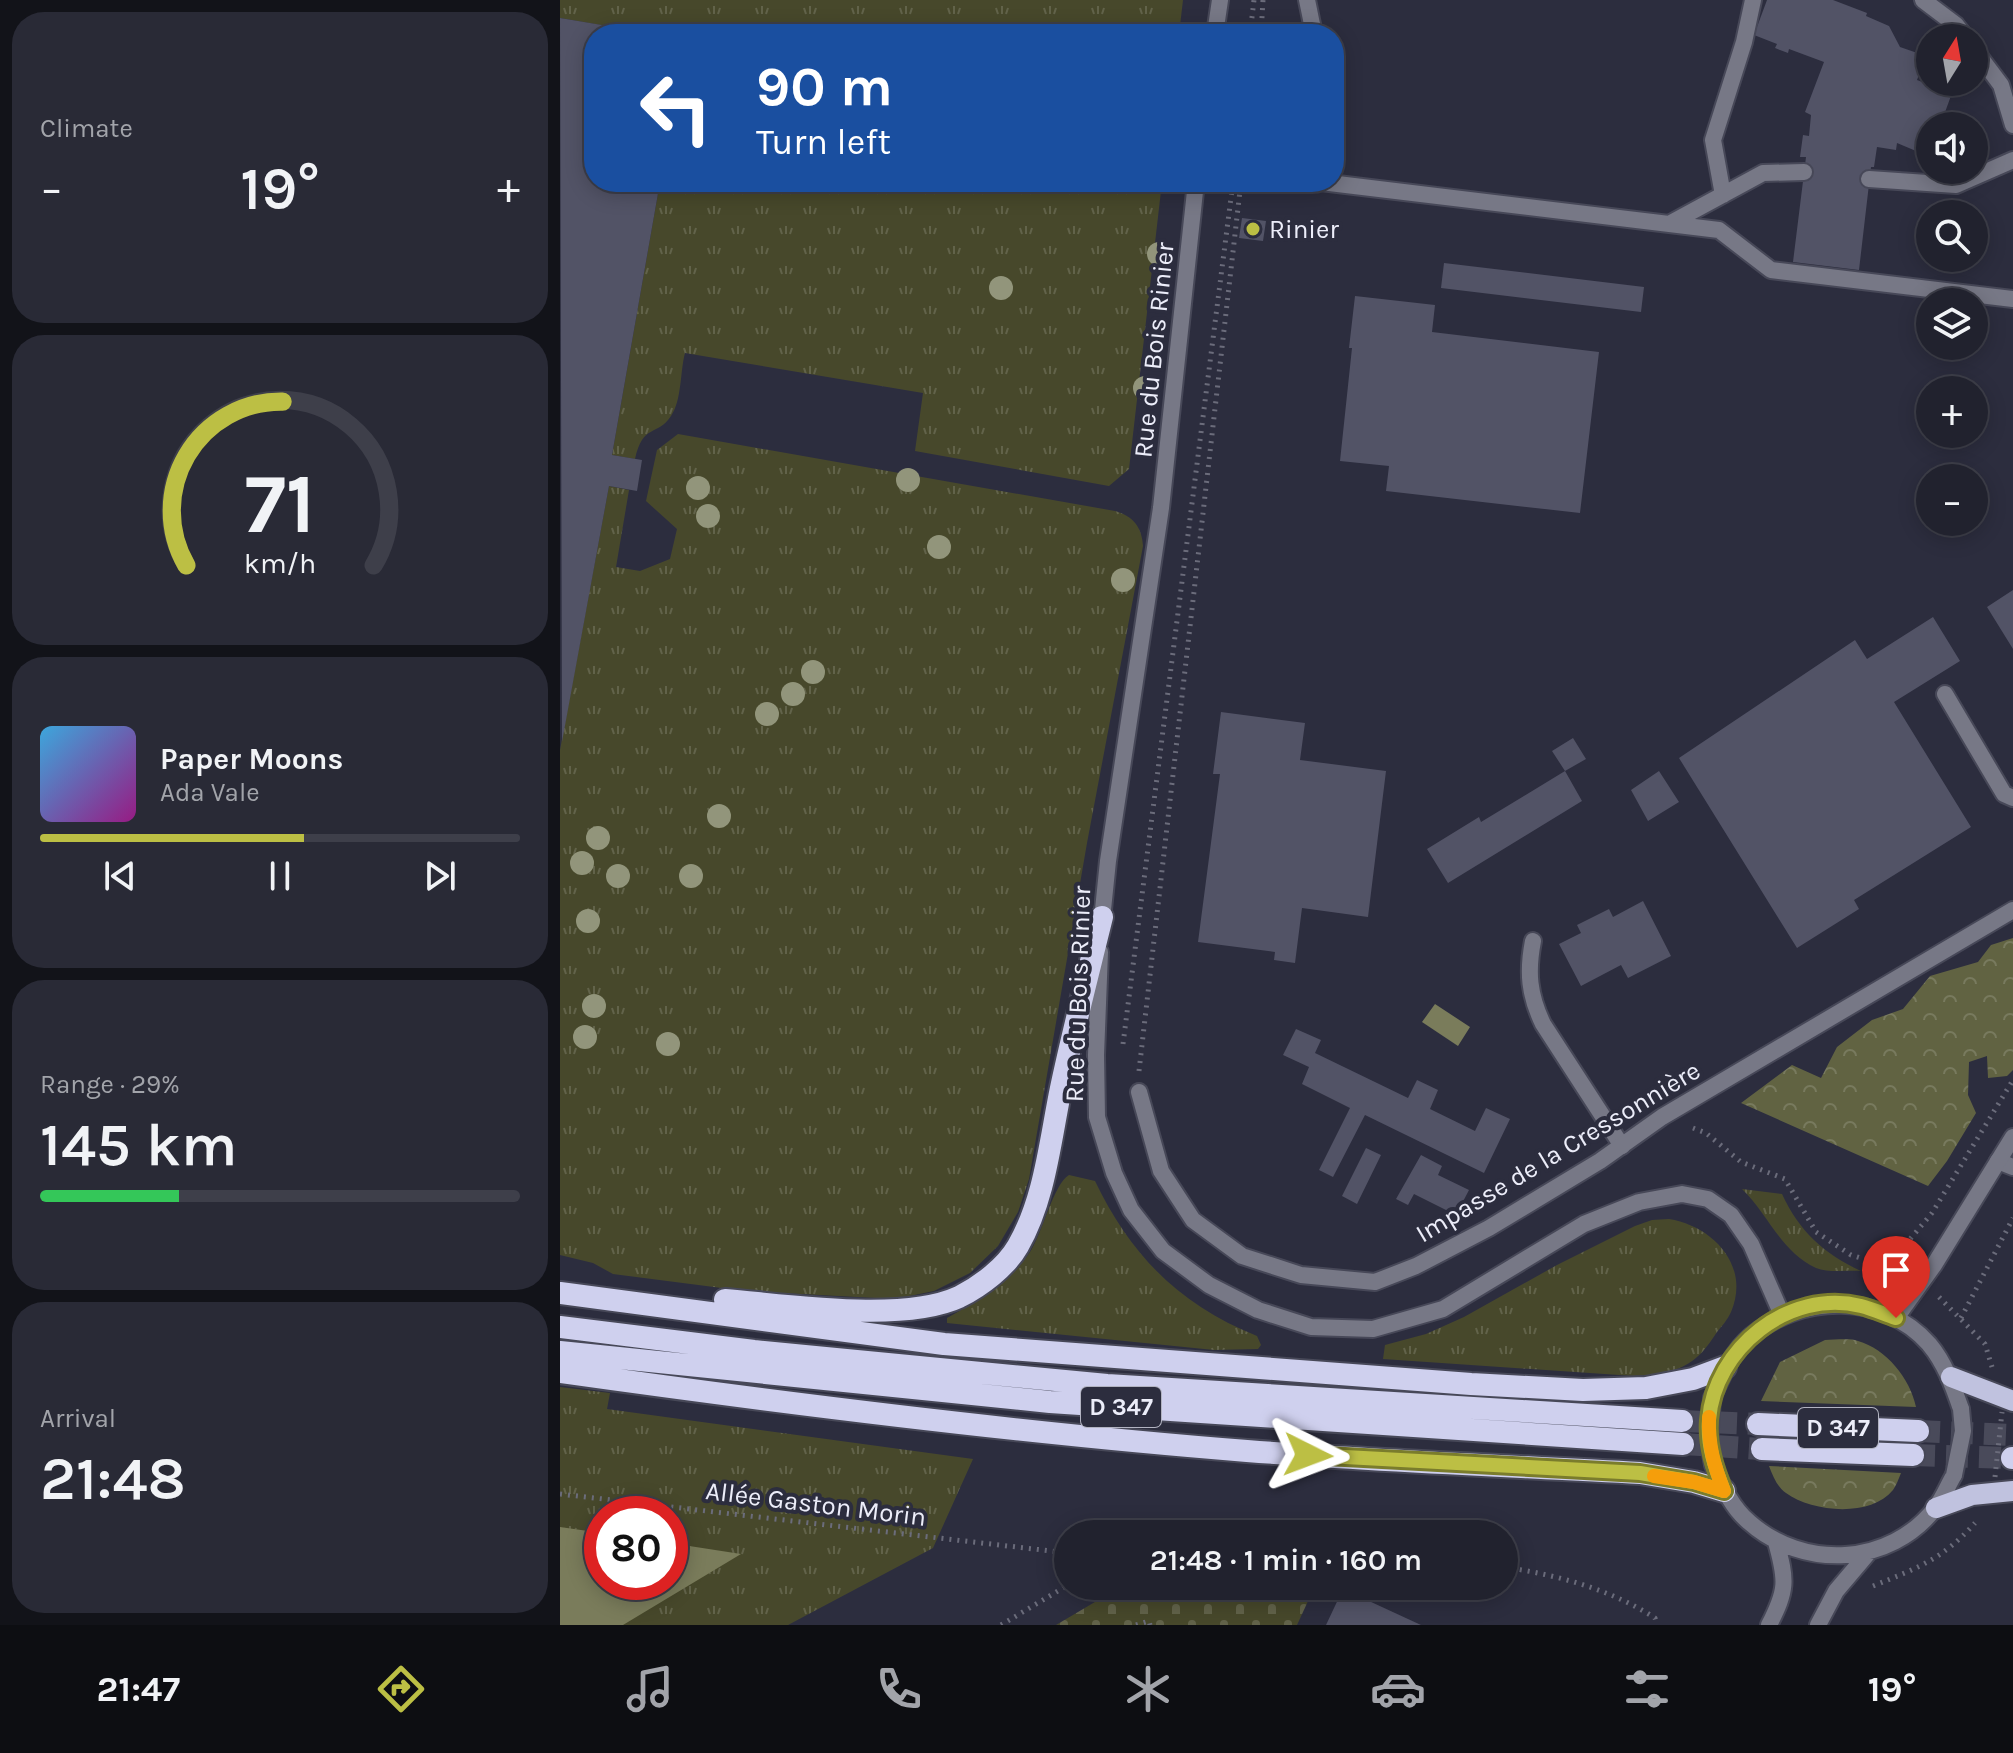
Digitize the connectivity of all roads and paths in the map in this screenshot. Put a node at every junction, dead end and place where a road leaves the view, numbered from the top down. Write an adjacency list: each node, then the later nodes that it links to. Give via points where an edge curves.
1 (1220, 0): 7 (street)
2 (1254, 0): 8 (path)
3 (1263, 0): 9 (path)
4 (1307, 0): 10 (street)
5 (1753, 0): 21 (street, via 1713,140)
6 (1923, 0): 11 (street)
7 (1216, 24)
8 (1251, 24)
9 (1262, 24)
10 (1312, 24)
11 (1955, 24)
12 (1988, 68): 13 (street, via 2001,85)
13 (2013, 125)
14 (2013, 160): 16 (street, via 1956,185)
15 (1804, 172): 21 (street, via 1763,173)
16 (1869, 179)
17 (1344, 185): 22 (street)
18 (1195, 192): 27 (street, Rue du Bois Rinier, via 1161,508)
19 (1232, 192): 29 (path)
20 (1240, 192): 31 (path)
21 (1723, 195): 22 (street)
22 (1669, 224): 23 (street, via 1719,230 1771,270)
23 (2013, 299)
24 (1945, 694): 25 (street, via 2004,794)
25 (2013, 798)
26 (2013, 910): 32 (street, Impasse de la Cressonnière)
27 (1102, 917): 40 (highway, via 1038,1199 1018,1248 994,1275 958,1297 904,1308 864,1310 687,1297); 41 (street, Rue du Bois Rinier, via 1097,1117 1131,1210 1163,1251 1209,1285 1258,1310 1311,1327 1373,1329 1443,1309 1584,1224 1639,1202 1682,1194 1708,1199 1731,1215 1751,1244)
28 (1533, 941): 34 (street, via 1529,964 1534,1006)
29 (1123, 1048)
30 (2013, 1080): 37 (path, via 1932,1213 1900,1251)
31 (1139, 1092): 34 (street, Impasse de la Cressonnière, via 1161,1171 1193,1220 1242,1256 1301,1275 1375,1282 1416,1266)
32 (1662, 1117): 34 (street, Impasse de la Cressonnière); 37 (path, via 1706,1133 1741,1162 1785,1179 1816,1232 1851,1255)
33 (2013, 1137): 35 (street)
34 (1622, 1146)
35 (2006, 1164): 38 (street)
36 (2012, 1222): 38 (path, via 1961,1318)
37 (1880, 1264): 38 (path)
38 (1919, 1285): 42 (street)
39 (560, 1293): 40 (highway)
40 (619, 1300): 45 (highway, via 944,1344 1471,1384 1646,1388)
41 (1782, 1315): 42 (street, via 1820,1304 1859,1305); 45 (street, via 1749,1337)
42 (1896, 1318): 47 (street, via 1928,1343)
43 (560, 1327): 49 (highway, D 347, via 1107,1385)
44 (560, 1352): 52 (highway, D 347, via 1050,1402)
45 (1725, 1367): 56 (street, bridge, via 1712,1398 1709,1443)
46 (560, 1372): 56 (highway, via 1072,1435 1248,1451 1640,1473)
47 (1951, 1377): 48 (main road); 58 (street, bridge, via 1963,1431 1954,1475)
48 (2007, 1407): 55 (path, bridge)
49 (1682, 1421)
50 (1758, 1424): 51 (highway, D 347)
51 (1918, 1431)
52 (1683, 1444)
53 (1762, 1449): 54 (highway, D 347)
54 (1913, 1455)
55 (2000, 1487): 58 (main road); 63 (path, via 1955,1546 1927,1564)
56 (1724, 1491): 59 (street, via 1747,1521)
57 (560, 1494): 60 (path, Allée Gaston Morin)
58 (1936, 1508): 61 (street, via 1906,1535)
59 (1776, 1542): 61 (street, via 1838,1557); 69 (street, via 1785,1572 1783,1597)
60 (1054, 1551)
61 (1869, 1552): 70 (street, via 1836,1591)
62 (1518, 1569): 68 (path, via 1591,1587 1635,1605)
63 (1862, 1591)
64 (1054, 1593): 65 (path)
65 (1001, 1625)
66 (1136, 1625): 67 (path)
67 (1150, 1625)
68 (1657, 1625)
69 (1769, 1625)
70 (1818, 1625)

